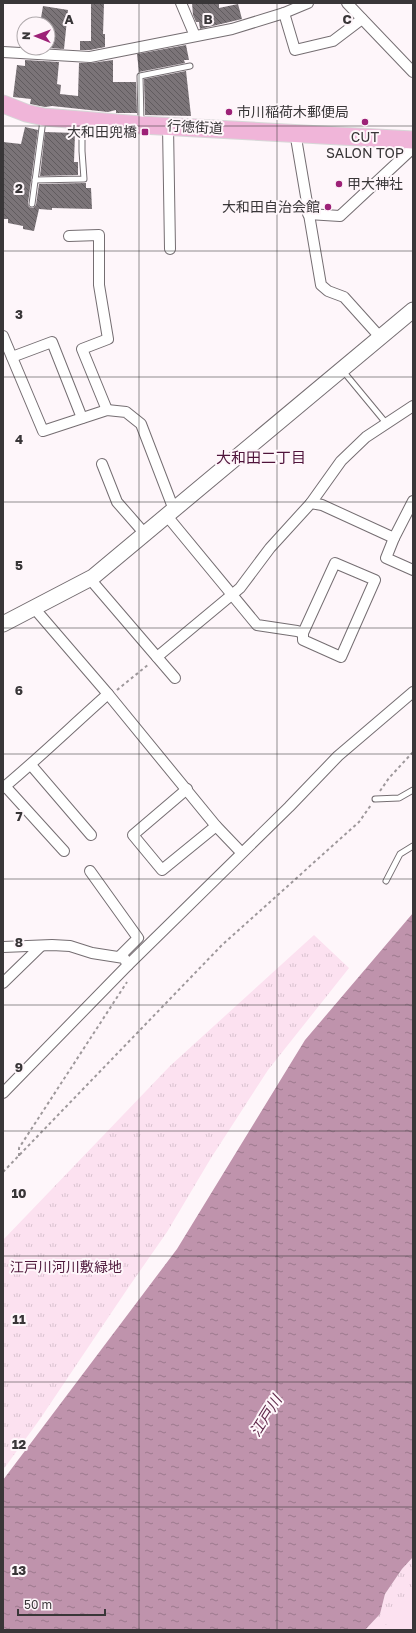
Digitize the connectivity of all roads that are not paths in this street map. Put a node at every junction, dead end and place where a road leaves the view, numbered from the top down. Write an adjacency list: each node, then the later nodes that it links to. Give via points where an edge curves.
1 (181, 3): 6 (street)
2 (308, 3): 4 (street)
3 (347, 3): 5 (street)
4 (284, 13): 5 (street, via 295,50 333,41); 6 (street, via 232,29)
5 (362, 19): 9 (street)
6 (195, 36): 7 (street, via 90,57)
7 (3, 52)
8 (190, 66): 13 (lane, via 140,76)
9 (412, 71)
10 (3, 104): 11 (main road, 行徳街道)
11 (44, 117): 12 (main road, 行徳街道); 18 (lane)
12 (82, 120): 13 (main road, 行徳街道); 18 (lane, via 84,179)
13 (142, 125): 14 (main road, 行徳街道)
14 (168, 126): 15 (main road, 行徳街道); 22 (street)
15 (295, 132): 16 (main road, 行徳街道); 20 (street)
16 (413, 140)
17 (413, 148): 20 (street, via 340,216)
18 (35, 180): 19 (lane)
19 (32, 204)
20 (308, 214): 25 (street, via 321,285 328,291 344,297)
21 (69, 236): 29 (street, via 99,235 99,285 108,339 82,349)
22 (170, 249)
23 (413, 310): 25 (street)
24 (3, 336): 26 (street)
25 (380, 337): 27 (street)
26 (12, 357): 30 (street, via 43,431); 30 (street, via 52,342)
27 (342, 369): 31 (lane); 35 (street)
28 (413, 406): 31 (street)
29 (107, 410): 30 (street); 35 (street, via 126,412 141,424)
30 (82, 418)
31 (386, 423): 34 (street, via 366,437 341,461)
32 (102, 464): 36 (street, via 117,502)
33 (413, 501): 37 (street)
34 (311, 503): 37 (street, via 322,505); 40 (street, via 270,548 240,588)
35 (170, 513): 36 (street); 40 (street)
36 (146, 534): 39 (street)
37 (394, 538): 38 (street, via 386,558)
38 (413, 570)
39 (90, 578): 41 (street); 44 (street)
40 (232, 594): 43 (street, via 258,625); 44 (street)
41 (34, 608): 42 (street); 47 (street)
42 (3, 624)
43 (303, 633): 43 (street, via 303,640 341,657 376,580 335,563)
44 (157, 657): 45 (street)
45 (175, 678)
46 (413, 692): 63 (street, via 338,756)
47 (109, 695): 48 (street, via 68,729); 50 (street)
48 (31, 765): 49 (street); 54 (street)
49 (5, 784): 57 (street)
50 (187, 789): 53 (street); 53 (street, via 133,835 162,870)
51 (413, 790): 52 (lane, via 399,798)
52 (375, 799)
53 (216, 826): 56 (street)
54 (91, 835)
55 (413, 846): 59 (lane, via 400,854)
56 (238, 849)
57 (64, 851)
58 (90, 871): 62 (street, via 138,938)
59 (386, 881)
60 (41, 946): 61 (street); 62 (street, via 70,946 92,953); 64 (street)
61 (3, 947)
62 (119, 957): 63 (street, via 124,958)
63 (128, 965): 65 (street)
64 (3, 983)
65 (3, 1093)

